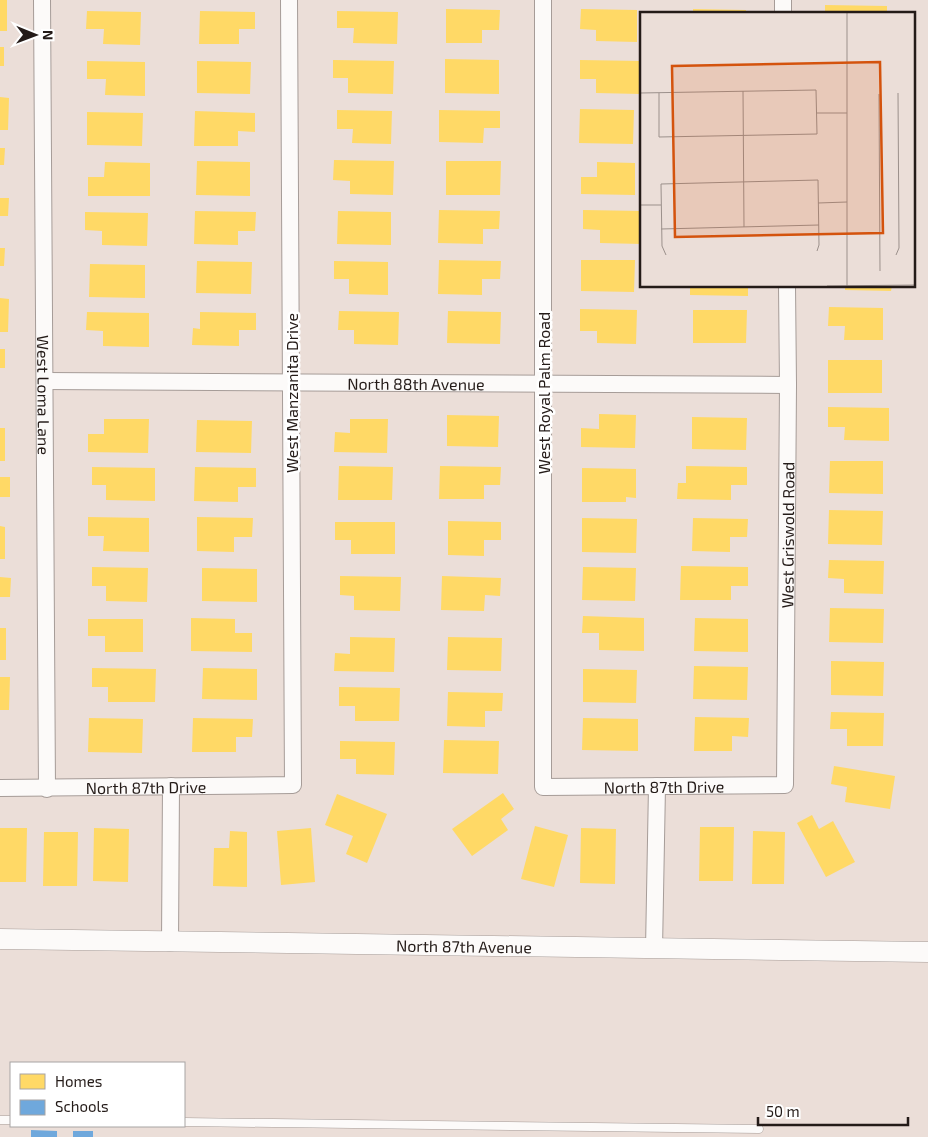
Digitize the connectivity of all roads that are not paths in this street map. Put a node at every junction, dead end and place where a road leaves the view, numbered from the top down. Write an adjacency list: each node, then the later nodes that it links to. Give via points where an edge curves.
1 (42, 0): 5 (street, West Loma Lane)
2 (289, 0): 6 (street, West Manzanita Drive)
3 (543, 0): 7 (street, West Royal Palm Road)
4 (787, 288): 8 (street, West Griswold Road)
5 (45, 381): 6 (street, North 88th Avenue); 15 (street, West Loma Lane)
6 (291, 382): 7 (street, North 88th Avenue); 9 (street, West Manzanita Drive)
7 (543, 384): 8 (street, North 88th Avenue); 13 (street, West Royal Palm Road)
8 (788, 385): 10 (street, West Griswold Road)
9 (293, 785): 11 (street, North 87th Drive)
10 (786, 785): 12 (street, North 87th Drive)
11 (171, 786): 15 (street, North 87th Drive); 17 (street)
12 (657, 786): 13 (street, North 87th Drive); 18 (street)
13 (542, 787)
14 (0, 788): 15 (street, North 87th Drive)
15 (47, 789)
16 (0, 939): 17 (street, North 87th Avenue)
17 (170, 942): 18 (street, North 87th Avenue)
18 (654, 949): 19 (street, North 87th Avenue)
19 (928, 952)
20 (185, 1122): 21 (lane)
21 (758, 1129)

